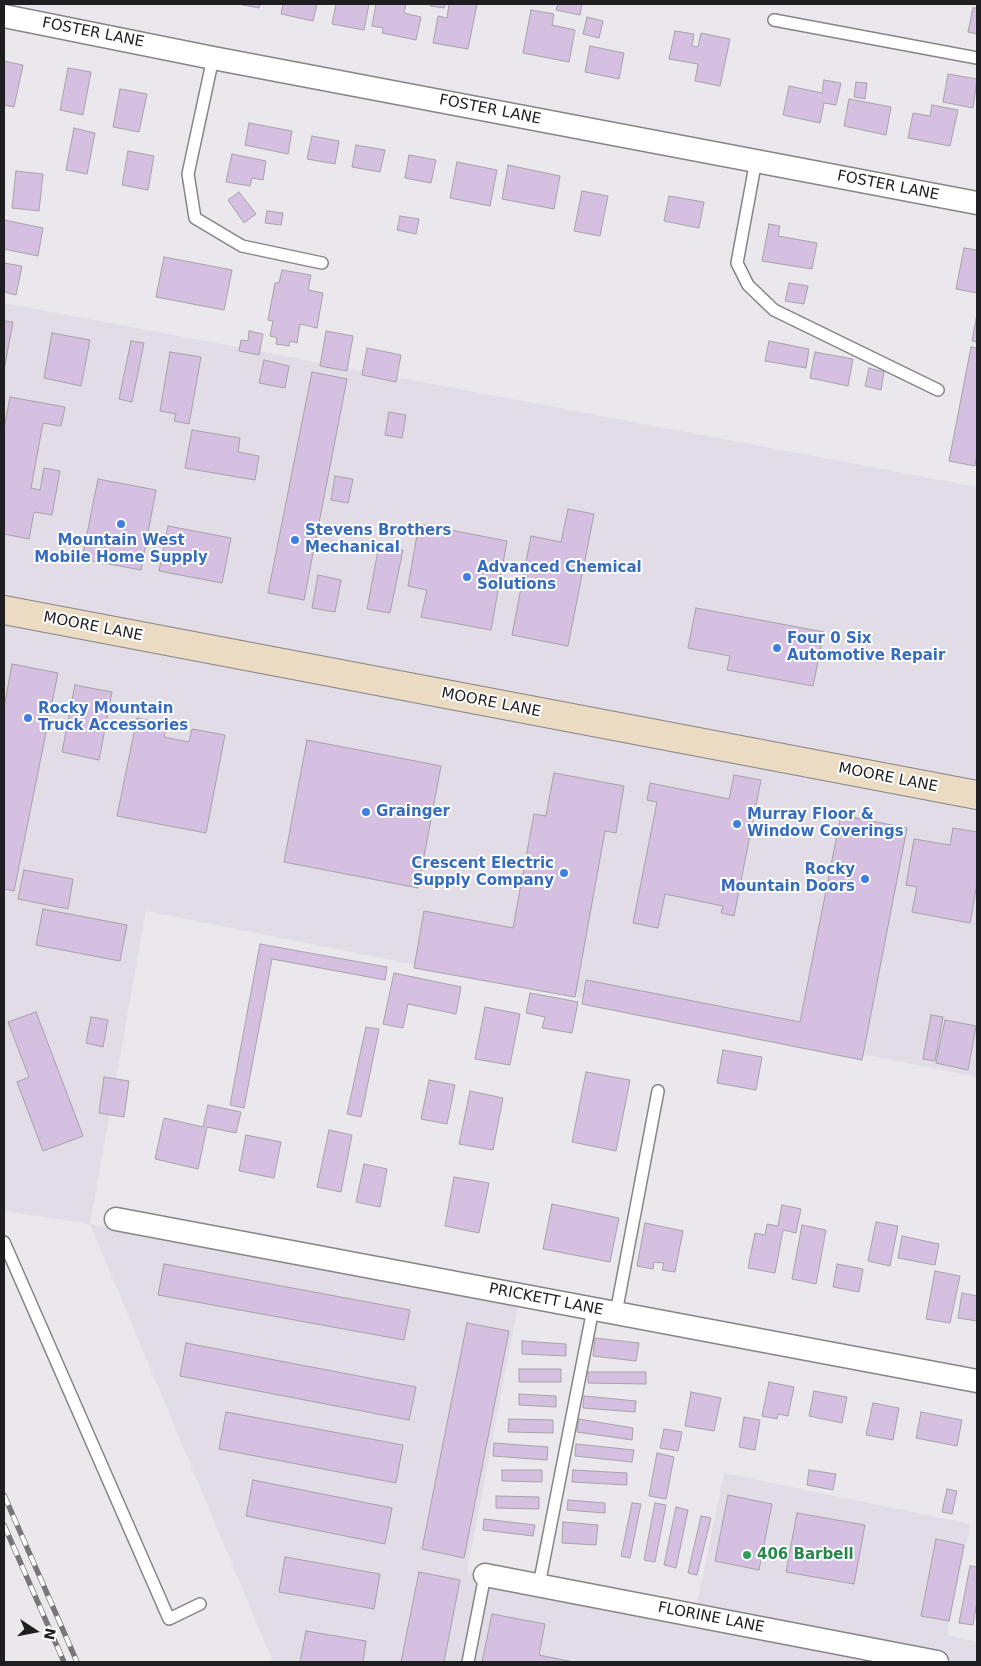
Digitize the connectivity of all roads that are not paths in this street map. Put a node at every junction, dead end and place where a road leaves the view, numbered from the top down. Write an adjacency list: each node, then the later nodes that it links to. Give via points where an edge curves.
1 (10, 12): 3 (street, FOSTER LANE)
2 (774, 20): 4 (lane)
3 (213, 58): 5 (street, FOSTER LANE); 7 (lane, via 188,174 195,218 242,246)
4 (977, 58)
5 (756, 160): 6 (street, FOSTER LANE); 8 (lane, via 737,263 748,285 774,310)
6 (977, 203)
7 (322, 263)
8 (938, 390)
9 (4, 610): 10 (street, MOORE LANE)
10 (977, 795)
11 (658, 1091): 15 (lane)
12 (116, 1218): 14 (street, PRICKETT LANE)
13 (4, 1242): 19 (lane, via 169,1619)
14 (593, 1308): 15 (street, PRICKETT LANE); 18 (lane)
15 (616, 1313): 16 (street, PRICKETT LANE)
16 (977, 1381)
17 (485, 1575): 18 (street, FLORINE LANE); 20 (lane)
18 (539, 1585): 21 (street, FLORINE LANE)
19 (200, 1604)
20 (468, 1662)
21 (938, 1662)

